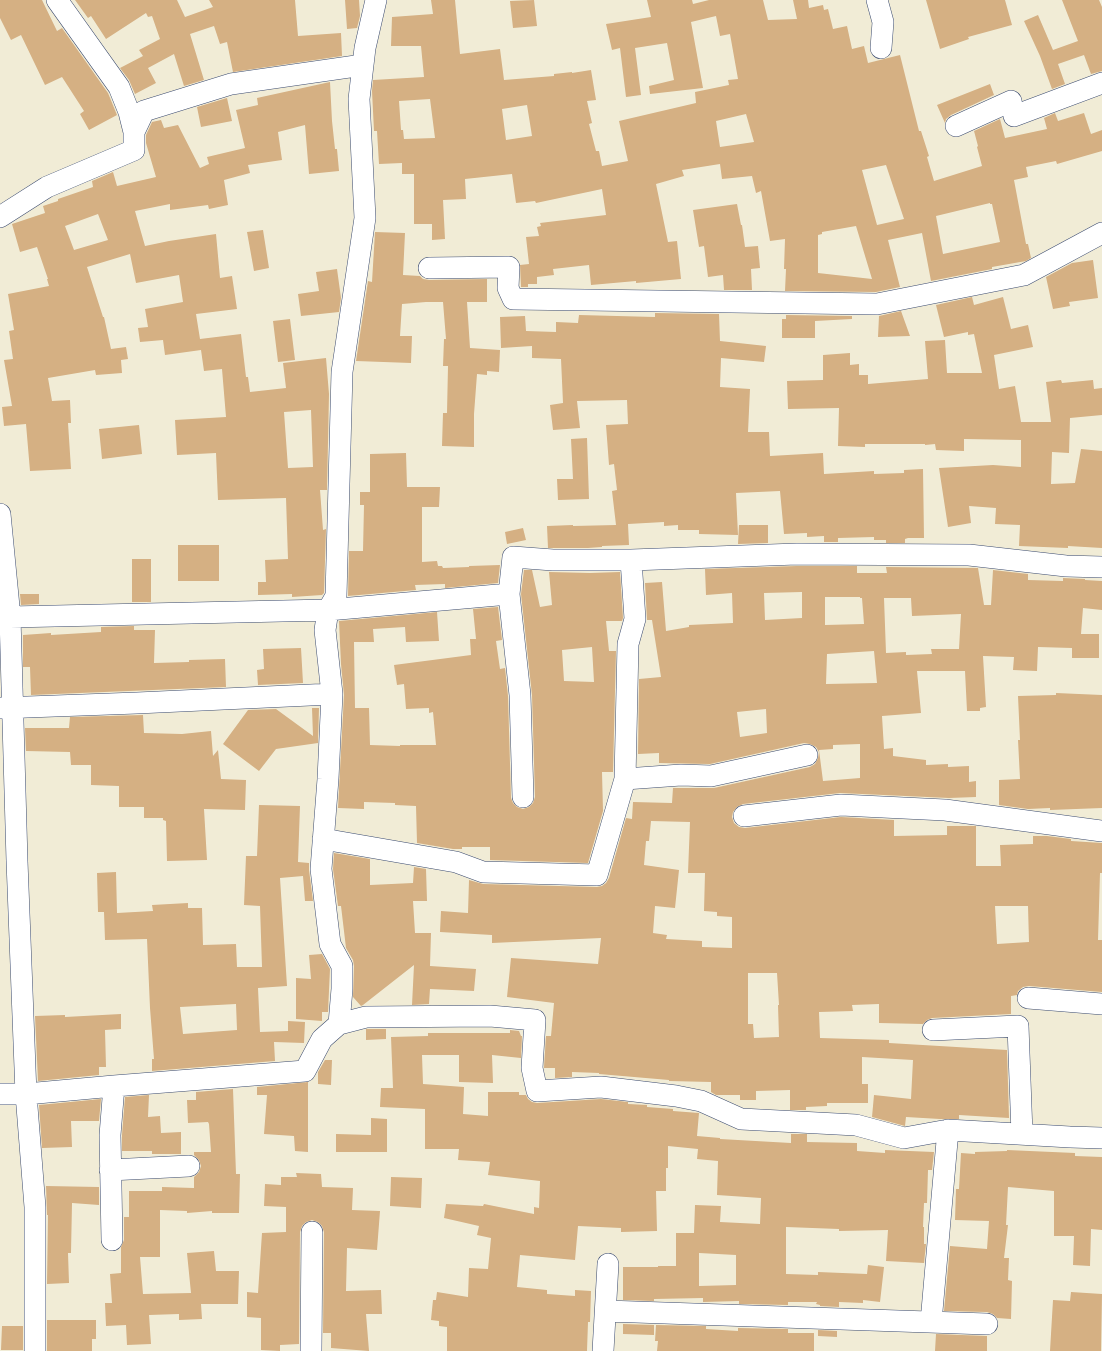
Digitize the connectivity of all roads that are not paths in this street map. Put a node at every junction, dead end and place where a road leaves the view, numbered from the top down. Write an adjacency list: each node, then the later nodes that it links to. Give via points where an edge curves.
1 (57, 0): 8 (street, via 119,87)
2 (376, 0): 5 (street)
3 (877, 0): 4 (street, via 883,22)
4 (881, 48)
5 (363, 65): 8 (street, via 231,84 144,111); 16 (street, via 359,99 365,218 342,372 336,596)
6 (1102, 83): 7 (street, via 1014,116 1011,101)
7 (956, 126)
8 (134, 132): 9 (street, via 134,150 47,187)
9 (0, 217)
10 (1102, 233): 11 (street, via 1024,275 877,304 513,299 508,288 509,267)
11 (429, 268)
12 (0, 514): 17 (street)
13 (631, 560): 14 (street, via 797,554 969,555 1066,566); 15 (street, via 553,560 513,556); 21 (street, via 635,618 628,644)
14 (1102, 567)
15 (509, 594): 16 (street); 22 (street, via 520,695)
16 (328, 610): 17 (street); 18 (street, via 325,630)
17 (7, 622): 19 (street)
18 (332, 694): 19 (street); 25 (street)
19 (6, 707): 32 (street, via 17,861)
20 (807, 755): 21 (street, via 711,776 681,775)
21 (624, 779): 25 (street, via 597,875 483,872 456,862)
22 (523, 797)
23 (744, 816): 24 (street, via 841,805 945,810)
24 (1102, 831)
25 (323, 839): 28 (street, via 321,869 330,944 342,966)
26 (1028, 998): 27 (street)
27 (1102, 1004)
28 (339, 1024): 30 (street, via 322,1038 305,1071); 33 (street, via 366,1017 490,1016 535,1020 532,1068 537,1091 601,1087 676,1096 701,1101 741,1119 856,1125 904,1138)
29 (933, 1030): 34 (street, via 1018,1026)
30 (114, 1086): 32 (street); 37 (street)
31 (0, 1094): 32 (street)
32 (26, 1094): 44 (street, via 35,1206)
33 (948, 1130): 34 (street); 42 (street)
34 (1022, 1134): 35 (street)
35 (1102, 1138)
36 (189, 1166): 37 (street)
37 (110, 1170): 39 (street)
38 (312, 1232): 45 (street)
39 (112, 1240)
40 (608, 1264): 41 (street)
41 (606, 1311): 42 (street); 46 (street)
42 (931, 1322): 43 (street)
43 (987, 1324)
44 (35, 1351)
45 (311, 1351)
46 (603, 1351)

